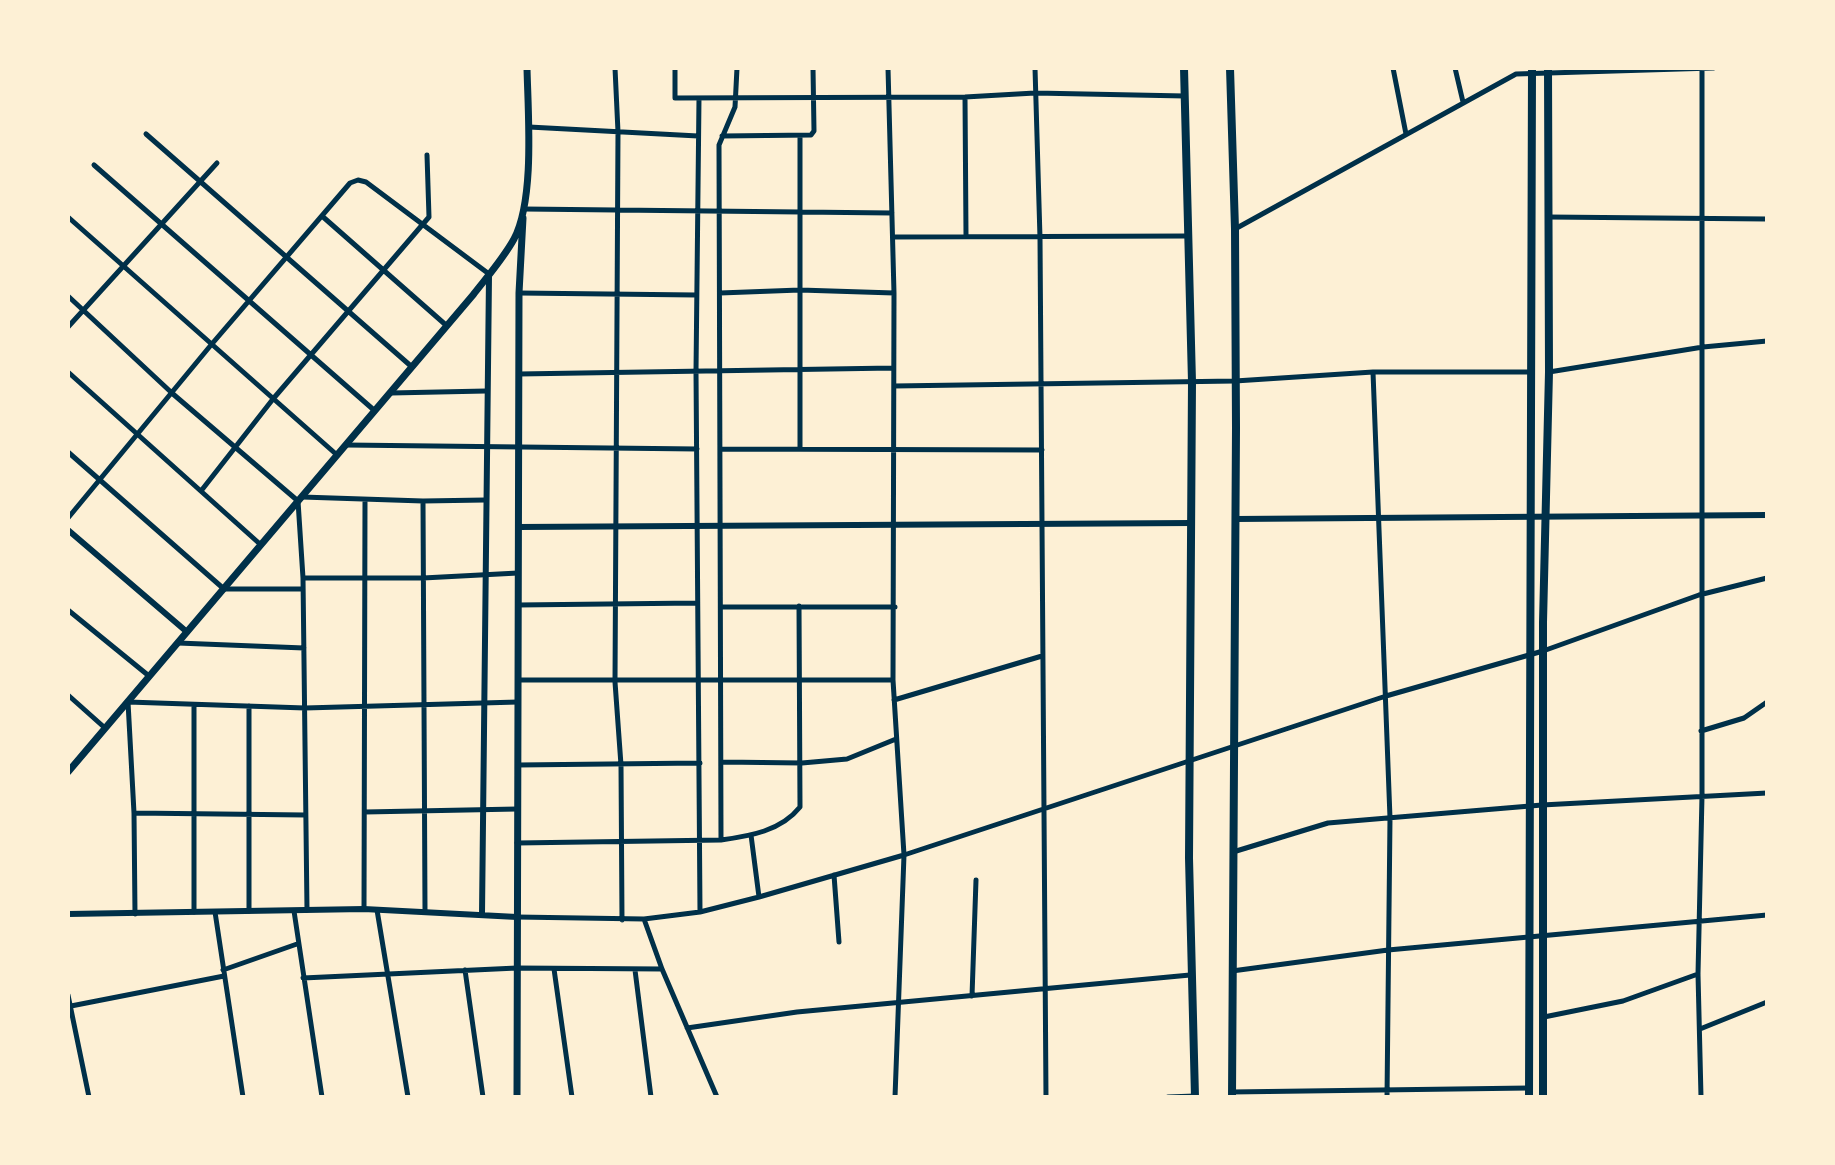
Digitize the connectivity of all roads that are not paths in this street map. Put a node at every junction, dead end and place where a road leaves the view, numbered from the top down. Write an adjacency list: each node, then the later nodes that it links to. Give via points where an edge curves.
1 (527, 68): 24 (main road)
2 (615, 68): 25 (street)
3 (675, 68): 22 (street, via 675,98)
4 (737, 68): 17 (street)
5 (813, 68): 19 (street)
6 (888, 68): 21 (street)
7 (1035, 68): 16 (street)
8 (1184, 68): 18 (main road)
9 (1230, 68): 48 (main road)
10 (1393, 68): 27 (street)
11 (1455, 68): 23 (street)
12 (1713, 68): 13 (street)
13 (1702, 69): 14 (street); 45 (street)
14 (1548, 70): 15 (street); 43 (main road)
15 (1532, 71): 23 (street, via 1516,74); 81 (main road)
16 (1035, 93): 18 (street); 20 (street); 52 (street)
17 (737, 96): 19 (street); 22 (street); 29 (street)
18 (1185, 96): 50 (main road)
19 (814, 97): 21 (street); 30 (street, via 814,131)
20 (965, 97): 21 (street); 49 (street)
21 (890, 98): 40 (street)
22 (699, 99): 28 (street)
23 (1462, 102): 27 (street)
24 (529, 127): 25 (street); 38 (main road)
25 (618, 132): 28 (street); 36 (street)
26 (146, 134): 34 (street)
27 (1406, 134): 48 (street)
28 (698, 136): 37 (street)
29 (722, 136): 30 (street); 39 (street)
30 (800, 136): 35 (street)
31 (426, 155): 47 (street, via 429,217)
32 (217, 163): 34 (street)
33 (94, 165): 46 (street)
34 (199, 183): 46 (street); 53 (street)
35 (800, 210): 39 (street); 40 (street); 57 (street)
36 (617, 211): 37 (street); 38 (street); 61 (street)
37 (697, 212): 39 (street); 62 (street)
38 (524, 213): 56 (main road, via 515,237); 58 (main road)
39 (720, 213): 59 (street)
40 (892, 213): 51 (street)
41 (323, 216): 47 (street, via 350,183 358,180); 53 (street); 55 (street)
42 (68, 217): 54 (street)
43 (1548, 217): 45 (street); 82 (main road)
44 (1767, 219): 45 (street)
45 (1700, 220): 71 (street)
46 (163, 224): 54 (street); 64 (street)
47 (422, 227): 55 (street); 56 (street)
48 (1235, 229): 84 (main road)
49 (966, 235): 51 (street); 52 (street)
50 (1188, 236): 52 (street); 85 (main road)
51 (892, 237): 60 (street)
52 (1040, 238): 86 (street)
53 (286, 256): 64 (street); 66 (street)
54 (125, 268): 65 (street); 70 (street)
55 (384, 270): 66 (street); 67 (street)
56 (489, 274): 67 (main road); 88 (street)
57 (800, 290): 59 (street); 60 (street); 76 (street)
58 (519, 293): 61 (street); 83 (main road)
59 (720, 293): 75 (street)
60 (894, 293): 74 (street)
61 (616, 294): 62 (street); 77 (street)
62 (696, 295): 78 (street)
63 (68, 296): 65 (street)
64 (250, 301): 70 (street); 72 (street)
65 (84, 310): 68 (street); 90 (street)
66 (349, 311): 72 (street); 73 (street)
67 (447, 326): 73 (main road)
68 (68, 327)
69 (1767, 341): 71 (street)
70 (211, 345): 90 (street); 91 (street)
71 (1703, 347): 82 (street); 114 (street)
72 (312, 354): 91 (street); 92 (street)
73 (412, 367): 89 (main road)
74 (893, 368): 76 (street); 87 (street)
75 (720, 370): 76 (street); 78 (street); 100 (street)
76 (799, 370): 101 (street)
77 (616, 371): 78 (street); 83 (street); 98 (street)
78 (696, 371): 99 (street)
79 (68, 372): 93 (street)
80 (1373, 372): 81 (street); 84 (street); 113 (street)
81 (1532, 372): 117 (main road)
82 (1549, 372): 118 (main road)
83 (519, 374): 97 (main road)
84 (1235, 381): 85 (street); 116 (main road)
85 (1192, 382): 86 (street); 119 (main road)
86 (1041, 385): 87 (street); 102 (street)
87 (894, 386): 103 (street)
88 (486, 391): 89 (street); 95 (street)
89 (391, 393): 92 (main road)
90 (173, 394): 93 (street); 96 (street)
91 (273, 399): 96 (street); 105 (street)
92 (375, 411): 94 (main road)
93 (139, 436): 106 (street); 107 (street)
94 (346, 445): 95 (street); 105 (main road)
95 (486, 446): 97 (street); 110 (street)
96 (236, 447): 107 (street); 108 (street)
97 (519, 447): 98 (street); 124 (main road)
98 (616, 447): 99 (street); 120 (street)
99 (696, 449): 125 (street)
100 (720, 449): 101 (street); 121 (street)
101 (800, 449): 103 (street)
102 (1042, 450): 103 (street); 123 (street)
103 (894, 451): 122 (street)
104 (68, 452): 106 (street)
105 (337, 455): 108 (main road)
106 (101, 480): 115 (street); 134 (street)
107 (201, 491): 127 (street)
108 (300, 499): 109 (street); 127 (main road); 131 (street)
109 (365, 500): 111 (street); 130 (street)
110 (485, 500): 111 (street); 129 (street)
111 (423, 501): 132 (street)
112 (1767, 515): 114 (street)
113 (1380, 517): 116 (street); 117 (street); 158 (street)
114 (1699, 517): 118 (street); 136 (street)
115 (68, 518)
116 (1235, 519): 172 (main road)
117 (1531, 519): 118 (street); 148 (main road)
118 (1546, 519): 147 (main road)
119 (1192, 523): 123 (street); 176 (main road)
120 (616, 526): 124 (street); 125 (street); 137 (street)
121 (721, 526): 122 (street); 125 (street); 141 (street)
122 (894, 526): 123 (street); 142 (street)
123 (1042, 526): 149 (street)
124 (518, 527): 128 (main road)
125 (697, 528): 138 (street)
126 (68, 530): 144 (street)
127 (261, 545): 134 (main road)
128 (518, 573): 129 (street); 139 (main road)
129 (488, 575): 132 (street); 163 (street)
130 (365, 577): 131 (street); 132 (street); 166 (street)
131 (303, 578): 135 (street)
132 (423, 578): 167 (street)
133 (1767, 578): 136 (street)
134 (223, 589): 135 (street); 144 (main road)
135 (303, 589): 146 (street)
136 (1699, 595): 147 (street); 170 (street)
137 (617, 603): 138 (street); 139 (street); 154 (street)
138 (698, 603): 155 (street)
139 (518, 606): 151 (main road)
140 (799, 606): 141 (street); 142 (street); 153 (street)
141 (721, 607): 156 (street)
142 (895, 607): 152 (street)
143 (68, 610): 150 (street)
144 (187, 632): 145 (main road)
145 (178, 643): 146 (street); 150 (main road)
146 (304, 648): 168 (street)
147 (1543, 651): 148 (street); 182 (main road)
148 (1530, 654): 158 (street); 183 (main road)
149 (1042, 656): 159 (street); 186 (street)
150 (149, 677): 160 (main road)
151 (518, 680): 154 (street); 161 (main road)
152 (893, 680): 153 (street); 159 (street)
153 (800, 681): 156 (street); 175 (street)
154 (615, 682): 155 (street); 178 (street)
155 (700, 682): 156 (street); 174 (street)
156 (723, 682): 173 (street)
157 (68, 695): 169 (street)
158 (1386, 696): 172 (street); 193 (street)
159 (894, 700): 171 (street)
160 (128, 702): 164 (street); 169 (main road); 191 (street)
161 (518, 702): 163 (street); 177 (main road)
162 (1767, 702): 170 (street, via 1744,718)
163 (485, 703): 167 (street); 187 (street)
164 (194, 706): 165 (street); 188 (street)
165 (249, 706): 168 (street); 189 (street)
166 (365, 706): 167 (street); 168 (street); 190 (street)
167 (424, 707): 185 (street)
168 (304, 708): 192 (street)
169 (105, 728): 179 (main road)
170 (1701, 731): 181 (street)
171 (896, 739): 175 (street, via 854,757); 200 (street)
172 (1233, 749): 176 (street); 199 (main road)
173 (722, 762): 175 (street); 195 (street)
174 (700, 763): 178 (street); 196 (street)
175 (802, 763): 194 (street, via 800,807 792,818)
176 (1190, 763): 186 (street); 235 (main road)
177 (517, 765): 178 (street); 184 (main road)
178 (621, 765): 197 (street)
179 (68, 772)
180 (1767, 793): 181 (street)
181 (1702, 796): 182 (street); 220 (street)
182 (1542, 805): 183 (street); 221 (main road)
183 (1530, 806): 193 (street); 222 (main road)
184 (517, 809): 187 (street); 198 (main road)
185 (424, 810): 187 (street); 190 (street); 207 (street)
186 (1044, 810): 200 (street); 237 (street)
187 (484, 811): 215 (street)
188 (194, 812): 189 (street); 191 (street); 210 (street)
189 (249, 812): 192 (street); 208 (street)
190 (365, 812): 204 (street)
191 (134, 813): 214 (street)
192 (305, 814): 206 (street)
193 (1390, 818): 199 (street, via 1328,823); 225 (street)
194 (751, 835): 195 (street); 203 (street)
195 (721, 840): 196 (street)
196 (700, 841): 197 (street); 212 (street)
197 (622, 842): 198 (street); 219 (street)
198 (517, 843): 217 (main road)
199 (1233, 852): 231 (main road)
200 (904, 855): 201 (street); 241 (street)
201 (834, 875): 203 (street); 223 (street)
202 (976, 880): 239 (street)
203 (759, 897): 212 (street)
204 (364, 909): 205 (street); 206 (street)
205 (377, 909): 207 (street); 233 (street)
206 (307, 910): 209 (street)
207 (425, 910): 215 (street)
208 (249, 911): 209 (street); 211 (street)
209 (294, 911): 224 (street)
210 (194, 912): 211 (street); 214 (street)
211 (215, 912): 232 (street)
212 (700, 912): 218 (street)
213 (68, 914): 214 (street)
214 (135, 914)
215 (482, 914): 217 (street)
216 (1767, 915): 220 (street)
217 (517, 917): 219 (street); 226 (main road)
218 (644, 919): 219 (street); 228 (street)
219 (622, 920)
220 (1698, 923): 221 (street); 234 (street)
221 (1544, 937): 222 (street); 243 (main road)
222 (1531, 939): 225 (street); 246 (main road)
223 (839, 942)
224 (297, 944): 232 (street); 236 (street)
225 (1388, 950): 231 (street); 247 (street)
226 (517, 968): 227 (street); 229 (street); 255 (main road)
227 (554, 969): 230 (street); 256 (street)
228 (662, 969): 230 (street); 244 (street)
229 (465, 970): 233 (street); 254 (street)
230 (635, 970): 257 (street)
231 (1232, 971): 248 (main road)
232 (223, 973): 242 (street); 251 (street)
233 (386, 973): 236 (street); 253 (street)
234 (1698, 974): 243 (street, via 1623,1001); 245 (street)
235 (1190, 975): 237 (street); 249 (main road)
236 (303, 978): 252 (street)
237 (1045, 989): 239 (street); 260 (street)
238 (68, 995): 242 (street)
239 (972, 996): 241 (street)
240 (1767, 1002): 245 (street)
241 (897, 1003): 244 (street); 259 (street)
242 (71, 1006): 250 (street)
243 (1544, 1017): 262 (main road)
244 (687, 1028): 258 (street)
245 (1700, 1029): 263 (street)
246 (1529, 1092): 247 (street)
247 (1387, 1094): 248 (street)
248 (1232, 1095)
249 (1195, 1096): 261 (street)
250 (89, 1097)
251 (243, 1097)
252 (322, 1097)
253 (408, 1097)
254 (483, 1097)
255 (516, 1097)
256 (572, 1097)
257 (651, 1097)
258 (717, 1097)
259 (895, 1097)
260 (1046, 1097)
261 (1168, 1097)
262 (1543, 1097)
263 (1701, 1097)

